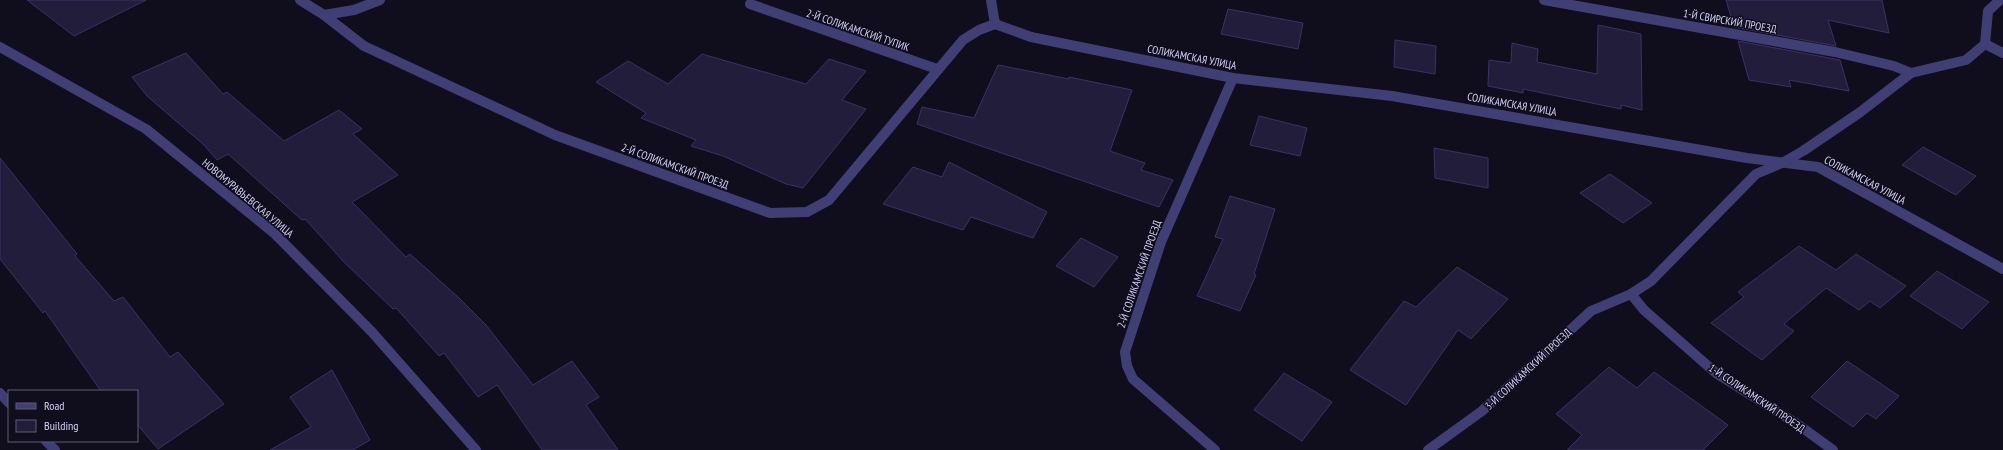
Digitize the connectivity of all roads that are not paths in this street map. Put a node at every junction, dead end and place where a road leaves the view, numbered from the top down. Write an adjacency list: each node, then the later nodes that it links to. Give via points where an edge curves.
1 (300, 0): 7 (street, 2-Й СОЛИКАМСКИЙ ПРОЕЗД)
2 (380, 0): 7 (street, via 354,10)
3 (991, 0): 8 (street)
4 (1544, 0): 13 (street, 1-Й СВИРСКИЙ ПРОЕЗД, via 1835,52 1894,66)
5 (2000, 0): 9 (street, via 1988,11)
6 (750, 4): 12 (street, 2-Й СОЛИКАМСКИЙ ТУПИК)
7 (324, 14): 12 (street, 2-Й СОЛИКАМСКИЙ ПРОЕЗД, via 364,46 555,135 770,213 807,212 829,200)
8 (995, 24): 12 (street, 2-Й СОЛИКАМСКИЙ ПРОЕЗД, via 963,40); 14 (street, СОЛИКАМСКАЯ УЛИЦА, via 1031,37)
9 (1985, 44): 11 (street); 13 (street, via 1966,60)
10 (0, 47): 22 (street, НОВОМУРАВЬЕВСКАЯ УЛИЦА, via 146,129 274,233 372,332)
11 (2003, 53)
12 (937, 69)
13 (1911, 73): 15 (street, 3-Й СОЛИКАМСКИЙ ПРОЕЗД, via 1859,113)
14 (1233, 78): 15 (street, СОЛИКАМСКАЯ УЛИЦА, via 1392,96); 23 (street, 2-Й СОЛИКАМСКИЙ ПРОЕЗД, via 1161,242 1126,352 1127,366 1133,379)
15 (1782, 163): 16 (street, СОЛИКАМСКАЯ УЛИЦА, via 1818,167); 17 (street, 3-Й СОЛИКАМСКИЙ ПРОЕЗД, via 1756,174 1651,281)
16 (2003, 269)
17 (1631, 294): 24 (street, 3-Й СОЛИКАМСКИЙ ПРОЕЗД, via 1591,311 1482,412); 25 (street, 1-Й СОЛИКАМСКИЙ ПРОЕЗД, via 1644,310 1716,373)
18 (0, 393): 19 (street)
19 (8, 402)
20 (47, 442): 21 (street)
21 (55, 450)
22 (476, 450)
23 (1215, 450)
24 (1428, 450)
25 (1833, 450)

